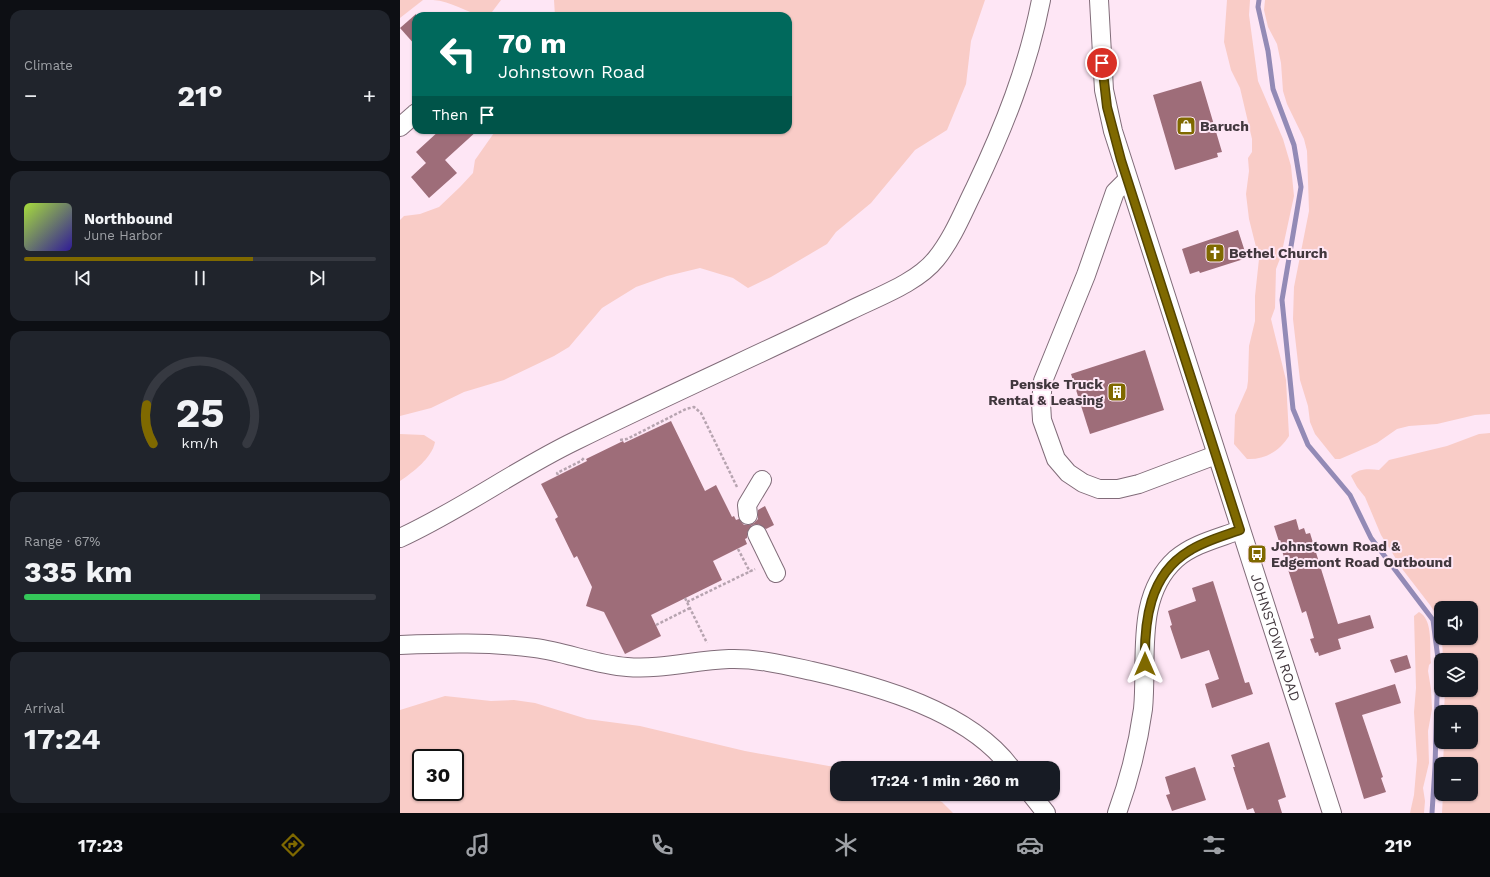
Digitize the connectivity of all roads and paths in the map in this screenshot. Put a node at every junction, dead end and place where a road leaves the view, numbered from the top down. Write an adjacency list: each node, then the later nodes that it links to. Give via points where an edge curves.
1 (1041, 0): 15 (street, via 1029,55 1003,128 960,218 935,260 914,278 773,349 575,441 424,527)
2 (1099, 0): 5 (street, JOHNSTOWN ROAD, via 1107,107)
3 (412, 116): 4 (street)
4 (400, 127)
5 (1128, 180): 8 (street, JOHNSTOWN ROAD); 8 (street, via 1115,192 1086,275 1043,381 1042,420 1056,459 1068,473 1099,489 1118,489 1139,484)
6 (619, 440): 11 (path, via 627,439 694,407 701,414)
7 (591, 454): 9 (path, via 557,473)
8 (1216, 455): 13 (street, JOHNSTOWN ROAD)
9 (558, 476)
10 (762, 480): 12 (street, via 747,505)
11 (740, 490)
12 (748, 515)
13 (1240, 530): 29 (street, via 1206,543 1177,559 1152,594 1146,631 1146,677 1142,710 1131,771); 30 (street, JOHNSTOWN ROAD)
14 (757, 534): 19 (street)
15 (400, 538)
16 (738, 548): 18 (path)
17 (759, 567): 18 (path)
18 (750, 572): 21 (path)
19 (776, 573)
20 (685, 598): 21 (path)
21 (687, 602): 22 (path)
22 (690, 608): 23 (path); 25 (path)
23 (656, 625)
24 (400, 645): 26 (street, via 496,644 536,648 627,667 730,659 788,665 900,695 972,732)
25 (710, 649)
26 (1004, 761)
27 (1037, 801): 28 (street)
28 (1046, 813)
29 (1117, 813)
30 (1332, 813)

